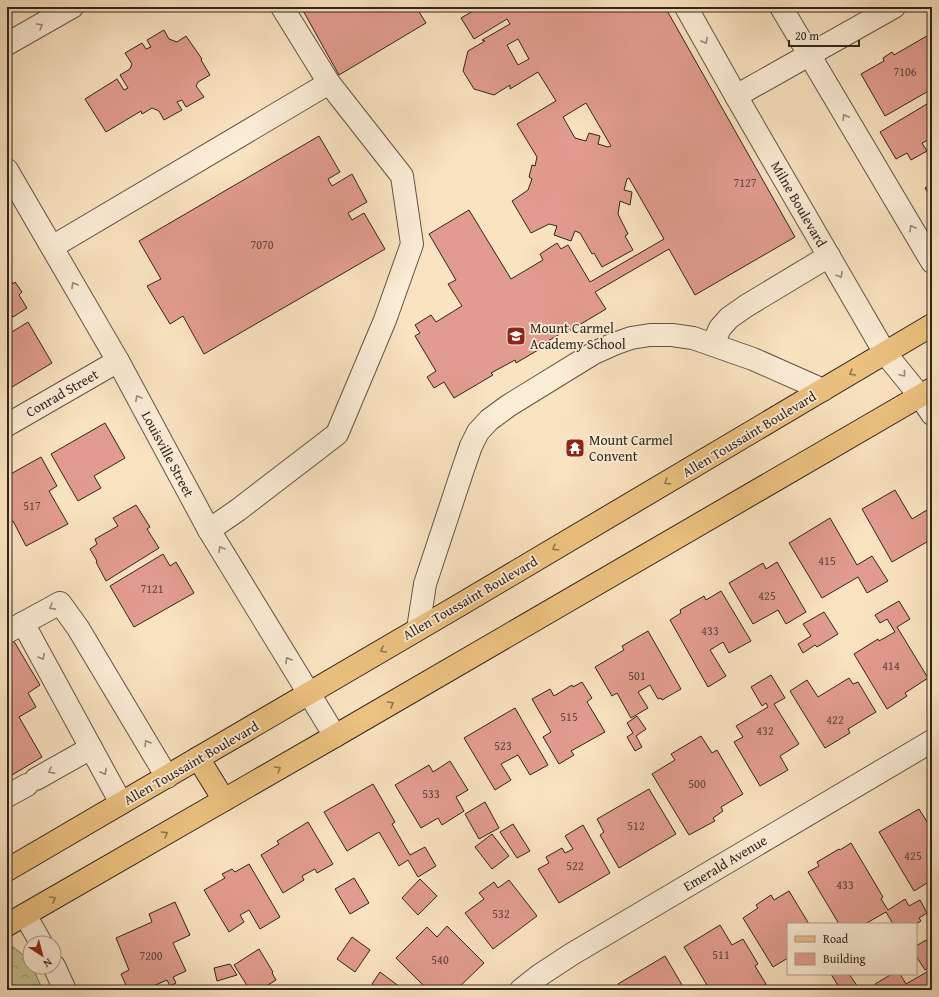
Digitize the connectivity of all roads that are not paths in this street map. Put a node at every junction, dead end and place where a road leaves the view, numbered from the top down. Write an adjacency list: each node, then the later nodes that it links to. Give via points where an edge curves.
1 (72, 7): 6 (street, one-way to 1)
2 (282, 7): 8 (street)
3 (686, 7): 9 (street, Milne Boulevard, one-way to 9)
4 (781, 7): 7 (street)
5 (894, 7): 7 (street)
6 (7, 44)
7 (809, 55): 9 (street); 13 (street, one-way to 7)
8 (329, 83): 11 (street); 22 (street, via 402,176 412,244 385,320 337,434)
9 (736, 96): 12 (street, Milne Boulevard)
10 (7, 170): 11 (street, Louisville Street)
11 (52, 247): 17 (street, Louisville Street, one-way to 11)
12 (829, 256): 15 (street, via 729,318 720,328); 16 (street, Milne Boulevard, one-way to 16)
13 (932, 262)
14 (932, 325): 16 (main road, Allen Toussaint Boulevard)
15 (713, 344): 18 (street); 24 (street, via 672,335 631,338 594,354 489,420 478,432 462,472 425,584)
16 (885, 353): 18 (main road, Allen Toussaint Boulevard, one-way to 18); 19 (street, Milne Boulevard, one-way to 19)
17 (118, 361): 21 (street, Conrad Street); 22 (street, Louisville Street, one-way to 17)
18 (823, 390): 24 (main road, Allen Toussaint Boulevard, one-way to 24)
19 (926, 392): 20 (street, Milne Boulevard); 26 (main road, one-way to 19)
20 (932, 414)
21 (7, 425)
22 (209, 530): 25 (street, Louisville Street, one-way to 22)
23 (15, 628): 28 (street, one-way to 28); 30 (street, one-way to 23, via 78,628 60,603)
24 (418, 629): 25 (main road, Allen Toussaint Boulevard, one-way to 25)
25 (308, 693): 26 (street, Louisville Street); 29 (main road, Allen Toussaint Boulevard)
26 (335, 736): 32 (main road, one-way to 26)
27 (932, 741): 39 (street, Emerald Avenue, via 578,950)
28 (91, 748): 31 (street, one-way to 31); 33 (street, one-way to 33)
29 (198, 758): 30 (main road, Allen Toussaint Boulevard); 32 (main road)
30 (167, 777): 33 (main road, Allen Toussaint Boulevard)
31 (7, 796)
32 (224, 800): 35 (main road, one-way to 32)
33 (121, 803): 34 (main road, Allen Toussaint Boulevard)
34 (8, 867)
35 (16, 920): 36 (street)
36 (32, 935)
37 (58, 975): 38 (street)
38 (65, 990)
39 (521, 990)

